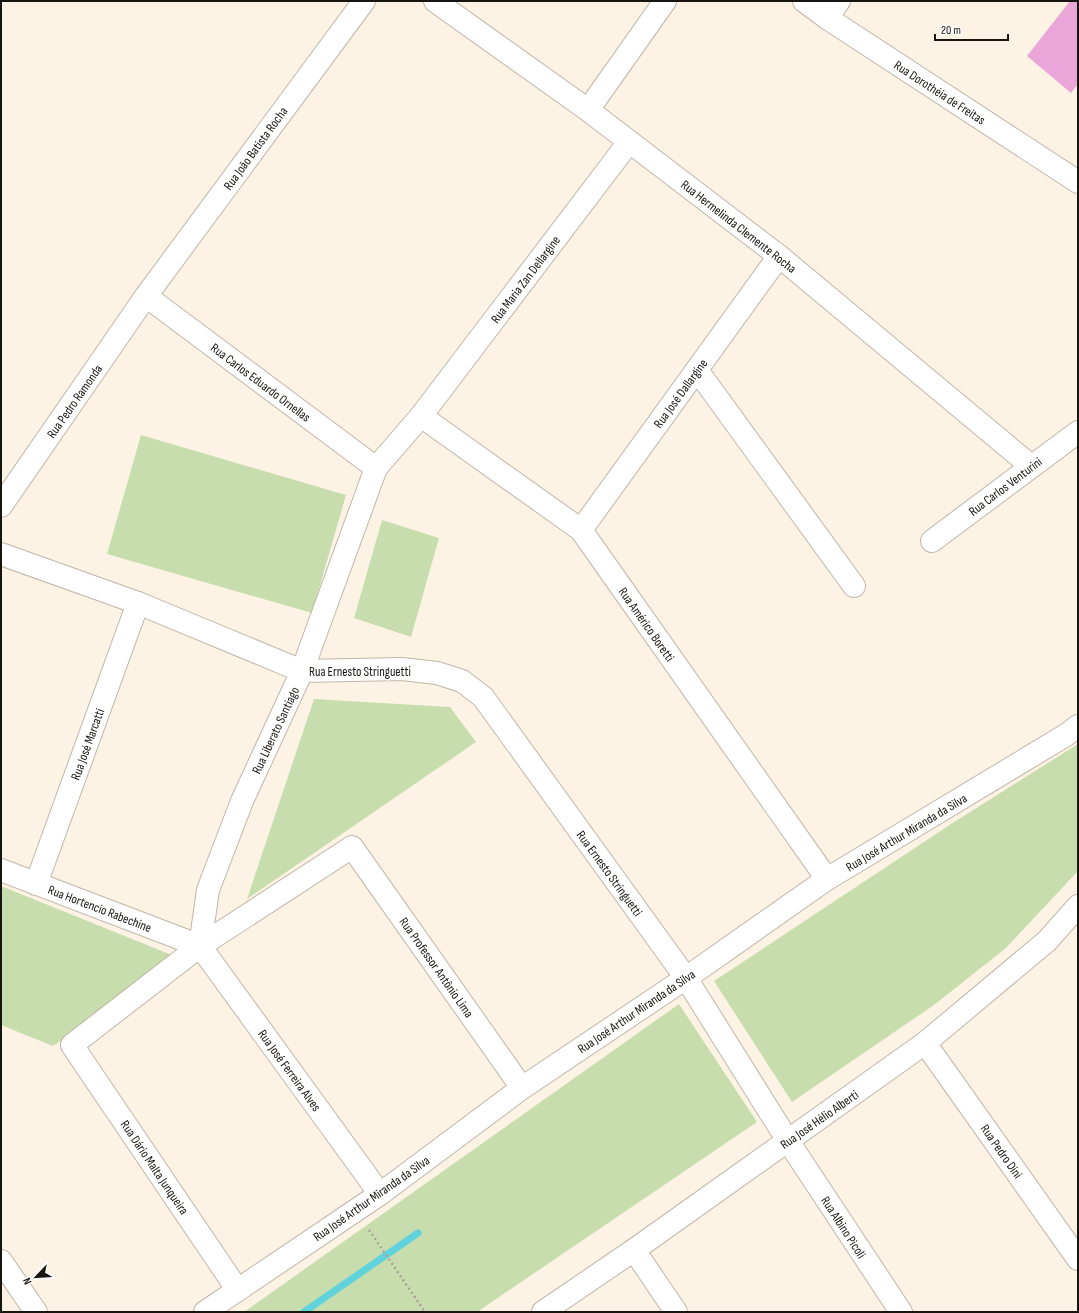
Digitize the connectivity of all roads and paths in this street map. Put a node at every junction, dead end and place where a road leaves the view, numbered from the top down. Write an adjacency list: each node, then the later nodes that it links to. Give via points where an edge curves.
1 (364, 1): 10 (street, Rua João Batista Rocha)
2 (435, 1): 6 (street, Rua Hermelinda Clemente Rocha)
3 (665, 1): 6 (street)
4 (804, 1): 5 (street, Rua Dorothéia de Freitas)
5 (833, 10): 8 (street, Rua Dorothéia de Freitas)
6 (588, 110): 7 (street, Rua Hermelinda Clemente Rocha)
7 (629, 142): 9 (street, Rua Hermelinda Clemente Rocha); 12 (street, Rua Maria Zan Dellargine)
8 (1078, 182)
9 (779, 256): 11 (street, Rua José Dallargine); 14 (street, Rua Hermelinda Clemente Rocha)
10 (146, 296): 15 (street, Rua Carlos Eduardo Ornellas); 16 (street, Rua Pedro Ramonda)
11 (697, 370): 17 (street, Rua José Dallargine); 20 (street)
12 (421, 416): 15 (street, Rua Liberato Santiago); 17 (street, Rua Américo Boretti)
13 (1078, 432): 14 (street, Rua Carlos Venturini)
14 (1031, 466): 18 (street, Rua Carlos Venturini)
15 (376, 468): 22 (street, Rua Liberato Santiago)
16 (1, 506)
17 (581, 530): 25 (street, Rua Américo Boretti)
18 (932, 540)
19 (1, 554): 21 (street, Rua Ernesto Stringuetti)
20 (854, 586)
21 (138, 603): 22 (street, Rua Ernesto Stringuetti); 26 (street, Rua José Marcatti)
22 (302, 671): 28 (street, Rua Liberato Santiago, via 242,801 208,890); 29 (street, Rua Ernesto Stringuetti, via 402,669 437,673 462,681 483,697)
23 (1078, 726): 25 (street, Rua José Arthur Miranda da Silva)
24 (1, 870): 26 (street, Rua Hortencio Rabechine)
25 (827, 879): 29 (street, Rua José Arthur Miranda da Silva)
26 (36, 884): 28 (street, Rua Hortencio Rabechine)
27 (1078, 906): 30 (street, Rua José Hélio Alberti, via 1047,941)
28 (200, 946): 31 (street, Rua Professor Antônio Lima, via 352,847); 33 (street, Rua José Ferreira Alves); 38 (street, Rua Dário Malta Junqueira, via 72,1045)
29 (686, 978): 31 (street, Rua José Arthur Miranda da Silva); 32 (street, Rua Ernesto Stringuetti)
30 (925, 1043): 32 (street, Rua José Hélio Alberti); 36 (street, Rua Pedro Dini)
31 (522, 1088): 33 (street, Rua José Arthur Miranda da Silva)
32 (788, 1141): 35 (street, Rua José Hélio Alberti); 44 (street, Rua Albino Picoli)
33 (380, 1194): 38 (street, Rua José Arthur Miranda da Silva)
34 (375, 1238): 41 (path)
35 (634, 1250): 42 (street, Rua José Hélio Alberti); 43 (street)
36 (1078, 1259)
37 (1, 1261): 39 (street)
38 (237, 1289): 40 (street, Rua José Arthur Miranda da Silva)
39 (36, 1312)
40 (205, 1312)
41 (426, 1312)
42 (544, 1312)
43 (676, 1312)
44 (901, 1312)

